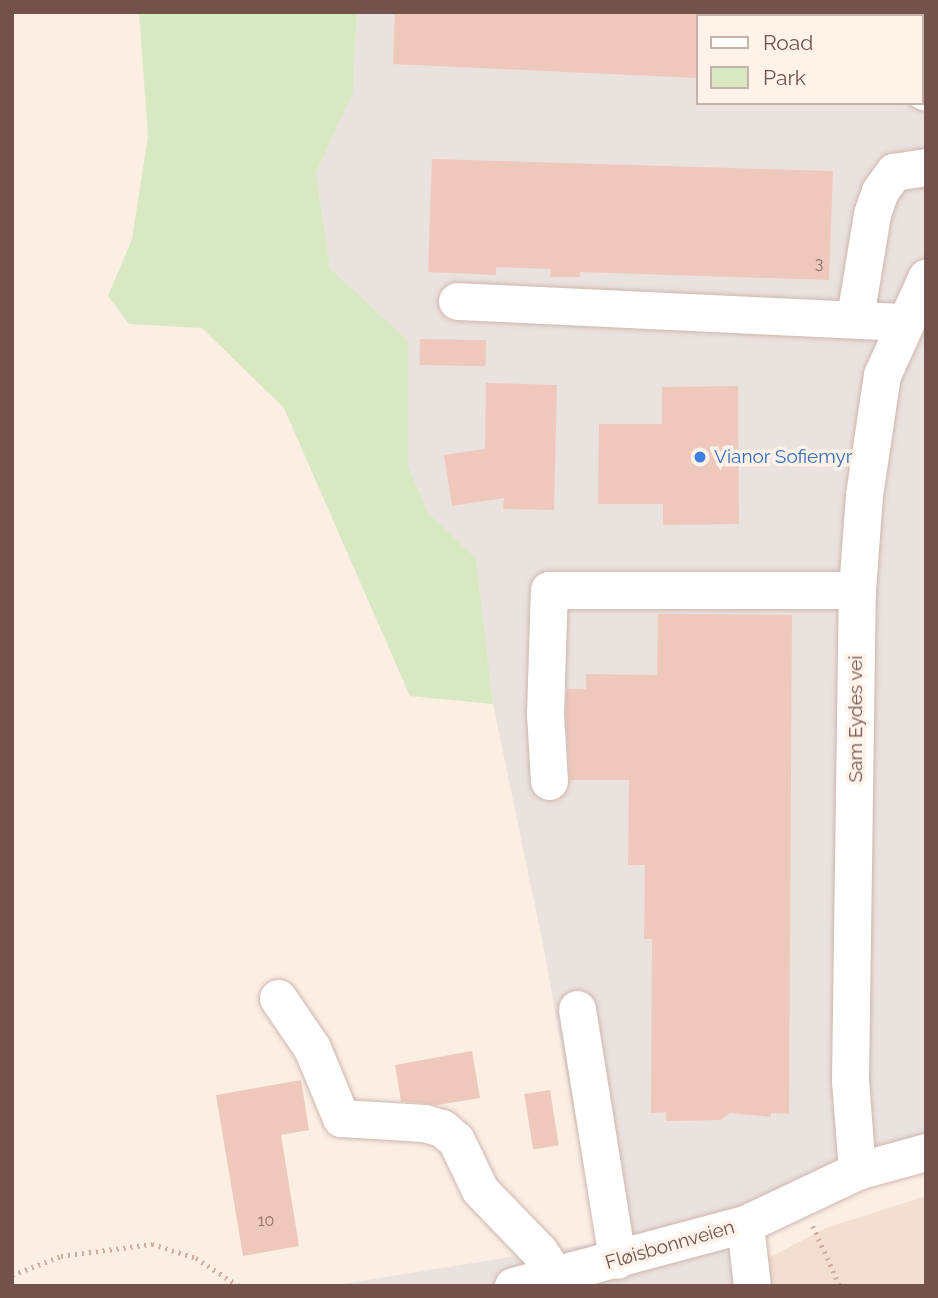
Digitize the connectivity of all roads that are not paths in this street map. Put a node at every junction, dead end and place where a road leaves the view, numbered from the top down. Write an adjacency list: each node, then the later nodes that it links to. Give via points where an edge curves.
1 (926, 167): 4 (street, via 894,172 880,191)
2 (926, 278): 5 (street, Sam Eydes vei)
3 (457, 301): 4 (street)
4 (855, 317): 5 (street)
5 (905, 322): 6 (street, Sam Eydes vei, via 881,375 864,495)
6 (857, 590): 7 (street, via 549,590 545,714); 11 (street, Sam Eydes vei, via 850,1080)
7 (549, 781)
8 (278, 998): 14 (street, via 312,1048 334,1111 341,1118 424,1123 442,1128 456,1140 480,1190 539,1251)
9 (578, 1009): 13 (street)
10 (926, 1153): 11 (street, Fløisbonnveien)
11 (857, 1171): 12 (street, Fløisbonnveien)
12 (746, 1223): 13 (street, Fløisbonnveien); 15 (street, Fløisbonnveien)
13 (617, 1260): 14 (street, Fløisbonnveien)
14 (532, 1282)
15 (751, 1286)

